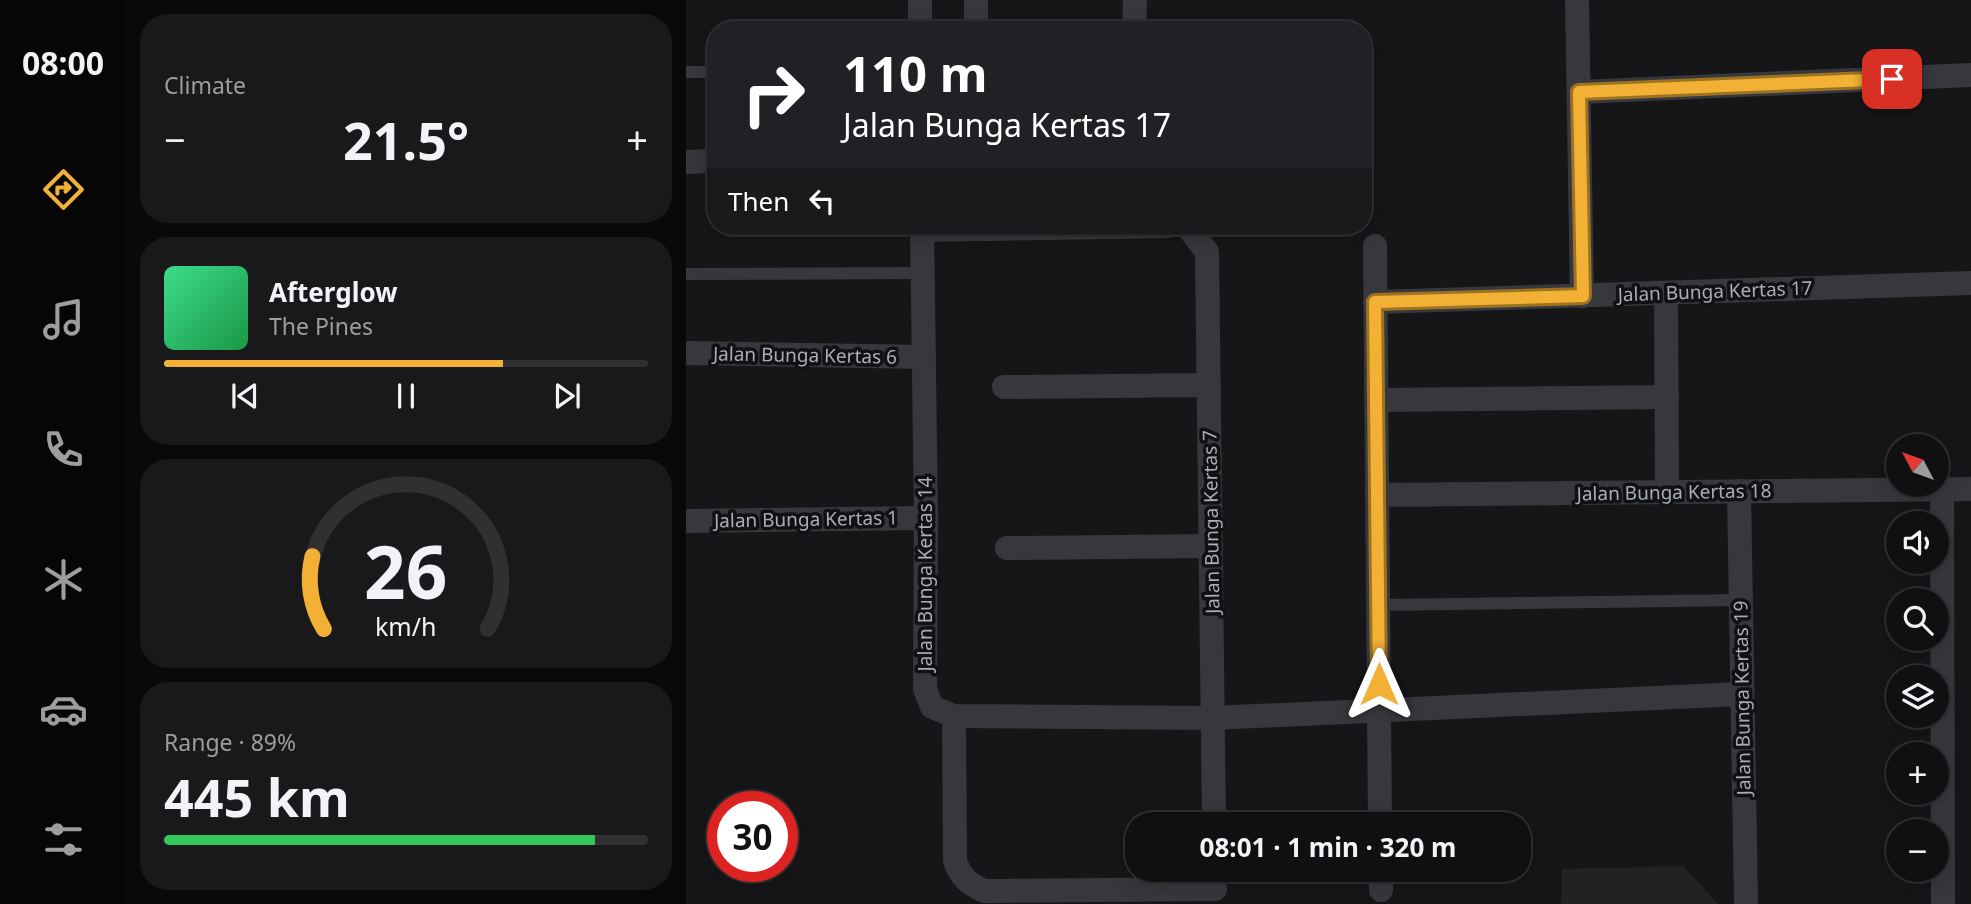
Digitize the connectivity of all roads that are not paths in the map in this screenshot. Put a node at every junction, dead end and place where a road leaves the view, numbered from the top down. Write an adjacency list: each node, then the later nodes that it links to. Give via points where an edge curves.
1 (920, 0): 5 (street)
2 (976, 0): 6 (street)
3 (1135, 0): 7 (street)
4 (1577, 0): 11 (street)
5 (920, 21)
6 (976, 21)
7 (1134, 21)
8 (686, 72): 9 (lane)
9 (707, 72)
10 (1971, 75): 11 (street)
11 (1579, 92): 21 (street)
12 (707, 161): 13 (street)
13 (686, 162)
14 (922, 235): 17 (street, Jalan Bunga Kertas 14)
15 (1194, 235): 25 (street, Jalan Bunga Kertas 7, via 1207,252)
16 (1374, 246): 22 (street)
17 (922, 273): 18 (lane); 24 (street, Jalan Bunga Kertas 14)
18 (686, 274)
19 (1971, 283): 20 (street, Jalan Bunga Kertas 17)
20 (1666, 293): 21 (street, Jalan Bunga Kertas 17); 27 (street)
21 (1583, 296): 22 (street, Jalan Bunga Kertas 17)
22 (1375, 302): 28 (street)
23 (686, 353): 24 (street, Jalan Bunga Kertas 6)
24 (924, 357): 36 (street, Jalan Bunga Kertas 14)
25 (1209, 385): 26 (street); 38 (street, Jalan Bunga Kertas 7)
26 (1004, 387)
27 (1667, 397): 28 (street); 33 (street)
28 (1376, 400): 34 (street)
29 (1950, 489): 30 (street, Jalan Bunga Kertas 18)
30 (1971, 489)
31 (1886, 490): 32 (street, Jalan Bunga Kertas 18)
32 (1739, 491): 33 (street, Jalan Bunga Kertas 18); 40 (street, Jalan Bunga Kertas 19)
33 (1667, 492): 34 (street, Jalan Bunga Kertas 18)
34 (1377, 495): 41 (street)
35 (1942, 497): 50 (street)
36 (926, 518): 37 (street, Jalan Bunga Kertas 1); 44 (street, Jalan Bunga Kertas 14, via 925,689 932,707)
37 (686, 521)
38 (1211, 546): 39 (street); 45 (street, Jalan Bunga Kertas 7)
39 (1007, 548)
40 (1741, 600): 41 (lane); 42 (street, Jalan Bunga Kertas 19)
41 (1379, 605): 43 (street)
42 (1742, 694): 43 (street); 49 (street, Jalan Bunga Kertas 19)
43 (1380, 710): 45 (street); 47 (street)
44 (954, 716): 45 (street); 48 (street, via 955,862 969,884 984,891)
45 (1213, 718): 46 (street, Jalan Bunga Kertas 7)
46 (1214, 812)
47 (1380, 812)
48 (1215, 887)
49 (1746, 904)
50 (1942, 904)

